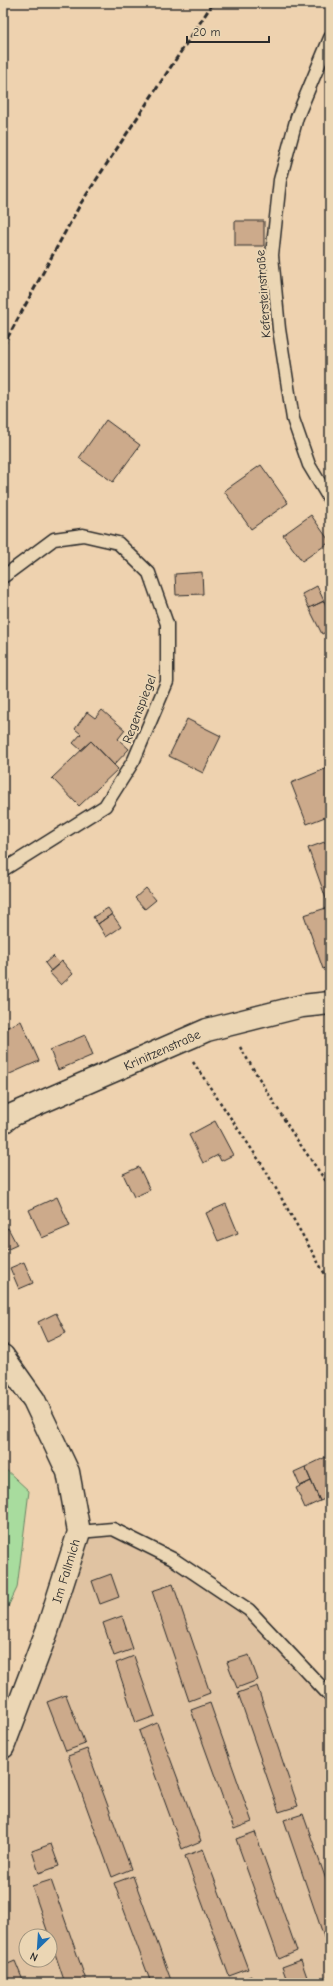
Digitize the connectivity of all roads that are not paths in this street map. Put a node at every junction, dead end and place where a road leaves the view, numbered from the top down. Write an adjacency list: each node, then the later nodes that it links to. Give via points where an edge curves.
1 (330, 38): 2 (lane, Kefersteinstraße, via 297,117 280,180 272,255 279,329 293,419 309,465)
2 (330, 500)
3 (3, 577): 4 (lane, Regenspiegel, via 54,539 83,535 118,543 149,573 167,624 167,682 134,760 104,806)
4 (3, 870)
5 (330, 1003): 6 (street, Krinitzenstraße, via 302,1006 227,1024 12,1115)
6 (3, 1122)
7 (3, 1356): 8 (street, Im Fallmich, via 34,1400 68,1472)
8 (79, 1532): 9 (lane, via 113,1529 173,1559 248,1610); 10 (street, Im Fallmich, via 47,1630)
9 (330, 1696)
10 (3, 1747)

